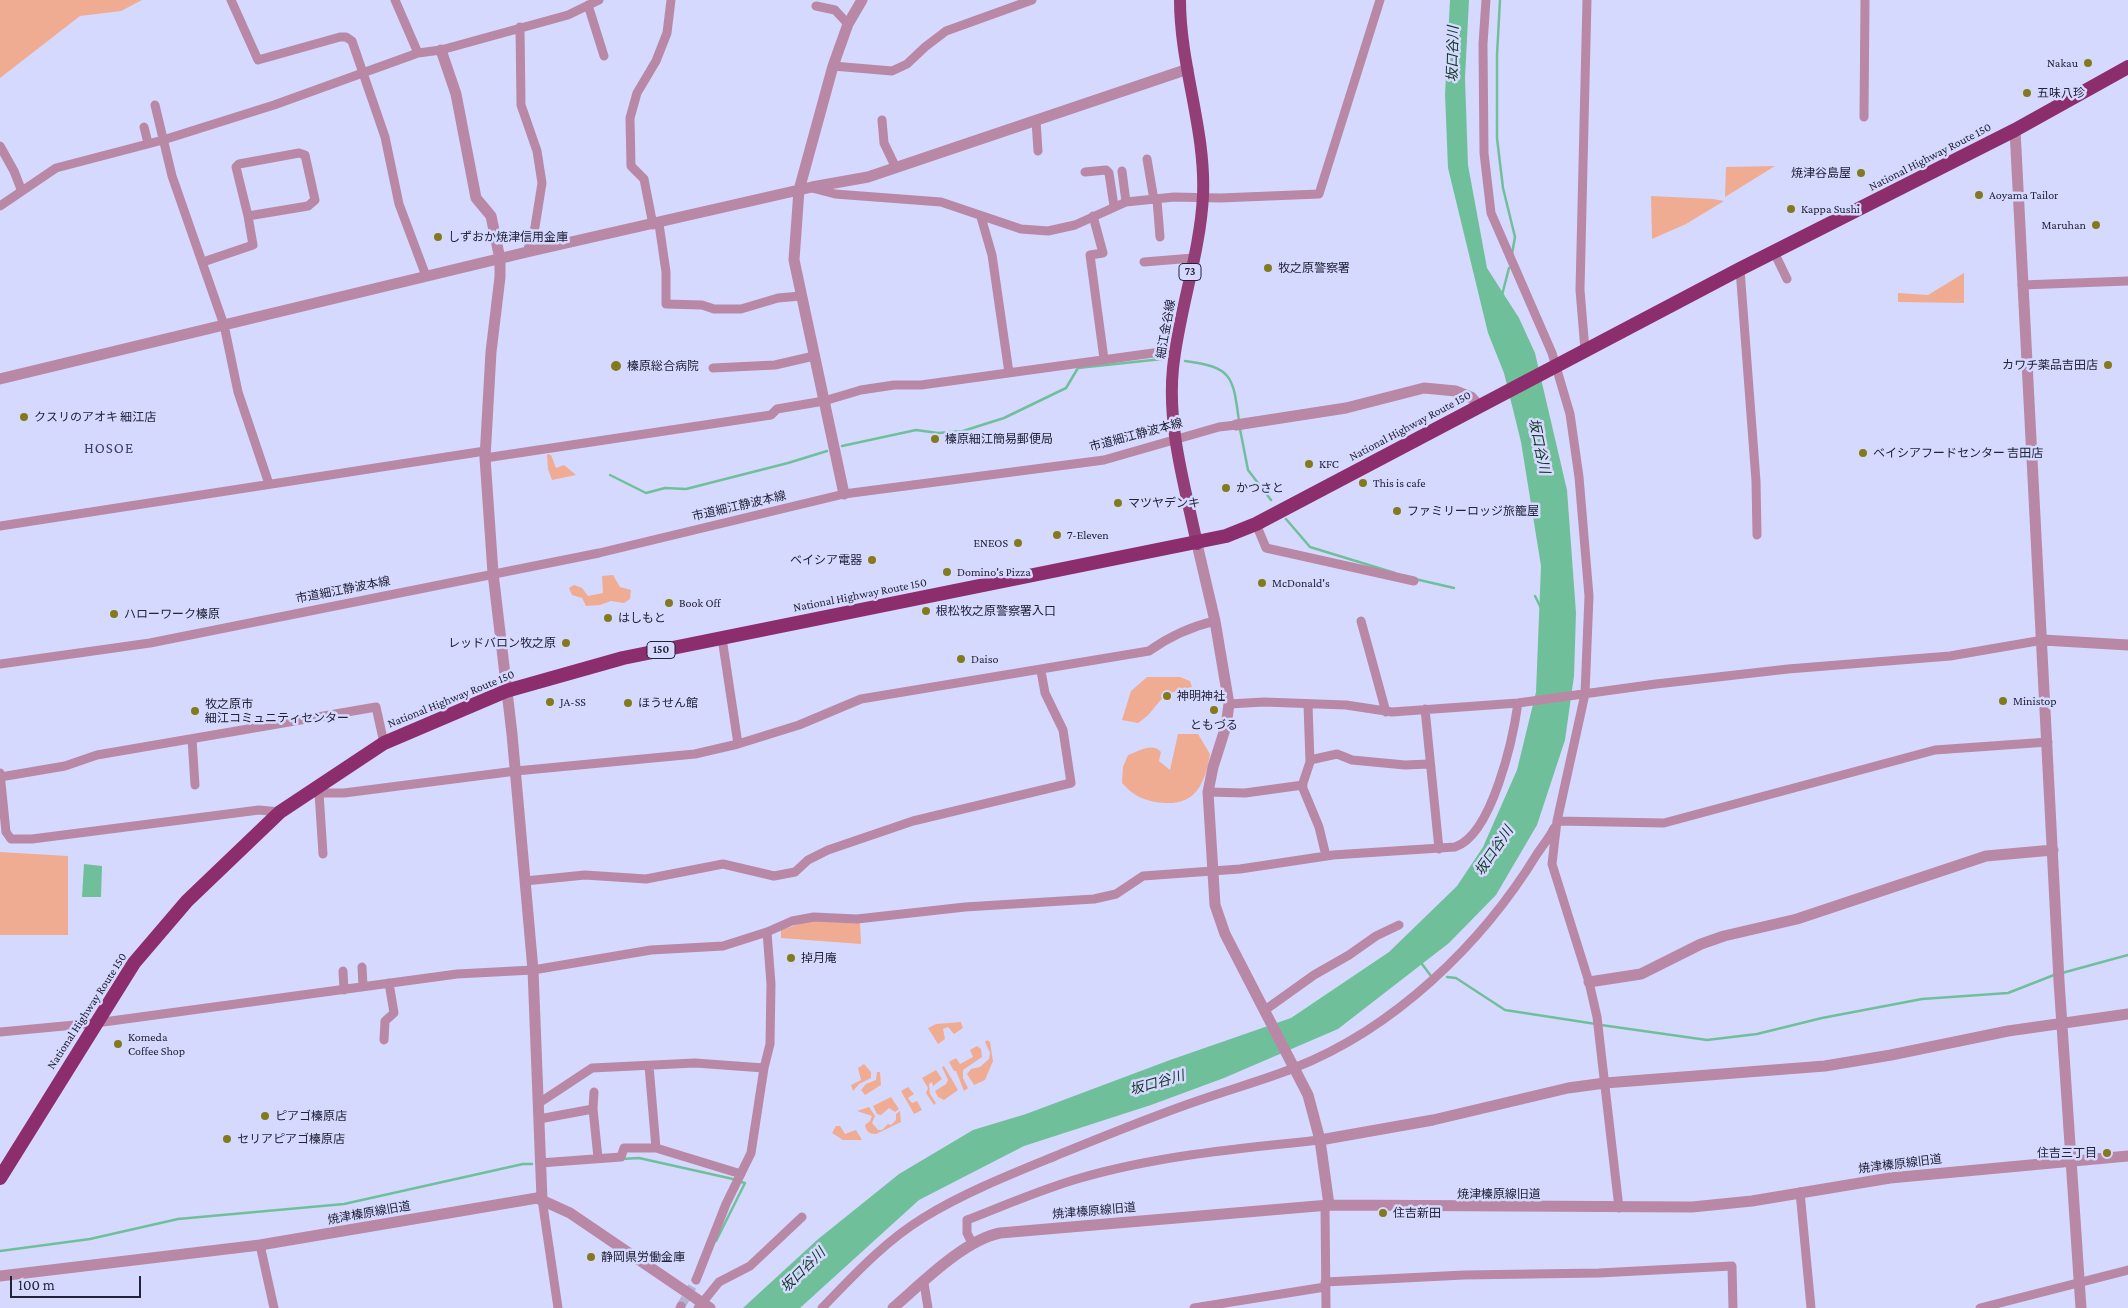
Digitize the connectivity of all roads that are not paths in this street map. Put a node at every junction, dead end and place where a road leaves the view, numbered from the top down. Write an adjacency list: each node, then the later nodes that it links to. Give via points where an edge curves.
1 (231, 0): 22 (street, via 258,60 346,37 352,41)
2 (394, 0): 17 (street)
3 (599, 0): 12 (street)
4 (671, 0): 48 (street, via 667,33 656,61 637,93 630,118 631,166 644,178)
5 (862, 0): 14 (street)
6 (1032, 0): 19 (street, via 946,31 907,64 892,71)
7 (1180, 0): 21 (main road, 細江金谷線 / 73)
8 (1380, 0): 40 (street, via 1319,194)
9 (1486, 0): 67 (street, via 1484,153 1491,212)
10 (1587, 0): 64 (street, via 1580,290)
11 (1865, 0): 24 (street)
12 (588, 5): 15 (street, via 568,15); 18 (street)
13 (816, 6): 14 (street, via 835,10)
14 (848, 24): 19 (street)
15 (520, 27): 16 (street); 50 (street, via 520,105 537,151 542,183)
16 (441, 50): 17 (street); 53 (street, via 456,94 476,198 491,216)
17 (418, 53): 22 (street)
18 (604, 56)
19 (833, 66): 39 (street)
20 (2128, 67): 28 (highway, National Highway Route 150 / 150)
21 (1188, 69): 26 (street); 40 (main road, 細江金谷線 / 73, via 1203,168)
22 (363, 74): 29 (street); 57 (street, via 385,137 399,204)
23 (155, 105): 29 (street)
24 (1864, 118)
25 (882, 120): 34 (street, via 884,143)
26 (1036, 121): 32 (street); 34 (street)
27 (144, 127): 30 (street)
28 (2015, 130): 51 (highway, National Highway Route 150 / 150); 60 (street)
29 (163, 140): 30 (street); 54 (street, via 172,176)
30 (148, 144): 38 (street, via 56,168)
31 (0, 146): 38 (street)
32 (1038, 151)
33 (1147, 159): 41 (street)
34 (896, 168): 37 (street)
35 (1122, 171): 42 (street)
36 (1085, 172): 44 (street, via 1109,172)
37 (812, 188): 39 (street); 46 (street, via 835,194 920,198)
38 (21, 190): 43 (street)
39 (799, 190): 48 (street); 61 (street, via 794,260)
40 (1203, 197): 41 (street); 52 (main road, 細江金谷線 / 73)
41 (1156, 200): 42 (street); 49 (street)
42 (1126, 202): 44 (street)
43 (0, 206)
44 (1114, 206): 47 (street)
45 (248, 216): 45 (street, via 236,167 299,153 305,155 315,200 308,206); 54 (street, via 253,245)
46 (981, 216): 47 (street, via 1020,229 1048,231 1075,225); 69 (street, via 992,255)
47 (1094, 216): 66 (street, via 1103,253 1090,255)
48 (656, 224): 50 (street); 61 (street, via 666,272 666,304 741,309 778,298)
49 (1160, 237)
50 (527, 252): 53 (street)
51 (1774, 252): 56 (highway, National Highway Route 150 / 150); 58 (street)
52 (1193, 258): 55 (street); 63 (main road, 細江金谷線 / 73)
53 (500, 259): 57 (street); 75 (street)
54 (203, 262): 62 (street)
55 (1144, 262)
56 (1740, 270): 64 (highway, National Highway Route 150 / 150); 80 (street)
57 (426, 276): 62 (street)
58 (1786, 279)
59 (2128, 281): 60 (street)
60 (2022, 285): 87 (street)
61 (801, 296): 65 (street)
62 (224, 326): 70 (street); 76 (street, via 238,392)
63 (1176, 350): 66 (street); 74 (main road, 細江金谷線 / 73, via 1172,393)
64 (1586, 350): 67 (highway, National Highway Route 150 / 150)
65 (814, 356): 68 (street, via 774,365); 71 (street)
66 (1104, 359): 69 (street)
67 (1555, 367): 72 (highway, National Highway Route 150 / 150); 92 (street, via 1570,414 1585,530 1589,596)
68 (713, 368)
69 (1010, 373): 71 (street, via 921,385 894,385)
70 (0, 379)
71 (824, 401): 75 (street, via 777,409 771,415); 77 (street)
72 (1479, 406): 73 (street, 市道細江静波本線, via 1471,397 1456,391 1424,388 1346,408); 78 (highway, National Highway Route 150 / 150)
73 (1240, 425): 74 (street, 市道細江静波本線, via 1219,427)
74 (1175, 440): 77 (street, 市道細江静波本線, via 1104,460); 81 (main road, 細江金谷線 / 73)
75 (485, 454): 76 (street); 82 (street)
76 (269, 484): 79 (street)
77 (844, 494): 82 (street, 市道細江静波本線, via 599,553)
78 (1256, 524): 81 (highway, National Highway Route 150 / 150); 83 (street, via 1266,548)
79 (0, 526)
80 (1757, 535)
81 (1197, 544): 84 (street); 86 (highway, National Highway Route 150 / 150)
82 (493, 573): 89 (street, 市道細江静波本線, via 150,643); 91 (street)
83 (1414, 581)
84 (1214, 621): 90 (street, via 1191,626 1148,651); 94 (street)
85 (1361, 621): 97 (street)
86 (722, 638): 91 (highway, National Highway Route 150 / 150, via 623,658); 101 (street)
87 (2043, 640): 88 (street); 92 (street, via 1932,658 1788,669); 99 (street)
88 (2128, 645)
89 (0, 664)
90 (1041, 671): 101 (street, via 861,699 800,725); 118 (street, via 1045,693 1063,730 1071,783 913,821 828,850 808,860 795,872 774,876 723,864 646,879 585,875)
91 (506, 690): 100 (highway, National Highway Route 150 / 150); 104 (street)
92 (1583, 694): 93 (street); 112 (street)
93 (1518, 703): 96 (street); 113 (street, via 1502,772 1474,835 1463,844)
94 (1228, 704): 95 (street); 109 (street, via 1226,726)
95 (1308, 705): 97 (street, via 1346,705); 102 (street)
96 (1424, 709): 97 (street); 103 (street)
97 (1386, 712)
98 (192, 739): 100 (street, via 376,707); 106 (street, via 97,755 66,766); 107 (street)
99 (2048, 742): 112 (street, via 1935,750 1681,820 1655,823); 114 (street)
100 (384, 743): 110 (highway, National Highway Route 150 / 150)
101 (738, 744): 104 (street, via 695,754)
102 (1310, 760): 103 (street, via 1337,754 1352,760); 108 (street)
103 (1429, 764): 113 (street)
104 (516, 771): 110 (street, via 344,793); 118 (street)
105 (0, 772): 106 (street)
106 (0, 777): 111 (street, via 6,832 11,840 259,810)
107 (195, 785)
108 (1303, 785): 109 (street, via 1245,793); 116 (street)
109 (1208, 792): 117 (street)
110 (314, 793): 111 (highway, National Highway Route 150 / 150); 115 (street)
111 (280, 812): 130 (highway, National Highway Route 150 / 150, via 187,901 134,963)
112 (1557, 821): 124 (street, via 1552,864); 136 (street, via 1508,900 1476,937 1427,984 1386,1017 1332,1050)
113 (1439, 849): 116 (street)
114 (2053, 850): 124 (street, via 1986,856 1797,919 1724,936 1641,974); 131 (street)
115 (323, 854)
116 (1326, 856): 117 (street)
117 (1213, 872): 120 (street, via 1143,876 1116,894 1094,900 965,907 857,919 814,916); 128 (street, via 1218,918)
118 (525, 881): 122 (street)
119 (1399, 925): 128 (street, via 1314,975)
120 (767, 932): 122 (street, via 723,946 651,950); 135 (street, via 770,1035)
121 (362, 967): 126 (street)
122 (533, 970): 125 (street, via 457,974); 139 (street)
123 (343, 971): 127 (street)
124 (1589, 982): 137 (street, via 1599,1030)
125 (389, 983): 126 (street); 133 (street, via 394,1013 384,1021)
126 (363, 986): 127 (street)
127 (344, 990): 130 (street)
128 (1266, 1012): 136 (street)
129 (2128, 1014): 131 (street)
130 (96, 1023): 132 (street); 149 (highway, National Highway Route 150 / 150)
131 (2062, 1024): 137 (street, via 2008,1030 1825,1066); 146 (street)
132 (0, 1032)
133 (384, 1040)
134 (649, 1066): 135 (street, via 695,1063); 139 (street, via 592,1068); 143 (street)
135 (764, 1068): 148 (street, via 750,1153)
136 (1294, 1068): 142 (street, via 1308,1095); 166 (street, via 1154,1116 982,1186 922,1218 866,1263)
137 (1604, 1083): 142 (street, via 1433,1120); 153 (street)
138 (594, 1092): 140 (street)
139 (539, 1103): 141 (street)
140 (593, 1109): 141 (street); 145 (street)
141 (539, 1119): 147 (street)
142 (1320, 1140): 152 (street); 155 (street, via 1204,1154 1076,1179 967,1220 967,1233)
143 (656, 1148): 145 (street, via 624,1148 621,1157); 148 (street)
144 (2128, 1156): 146 (street, 焼津榛原線旧道)
145 (598, 1158): 147 (street)
146 (2072, 1161): 150 (street, 焼津榛原線旧道, via 1890,1178); 161 (street)
147 (540, 1163): 151 (street)
148 (741, 1174): 159 (street)
149 (0, 1178)
150 (1800, 1192): 153 (street, 焼津榛原線旧道, via 1709,1206); 172 (street)
151 (542, 1199): 156 (street, 焼津榛原線旧道, via 532,1198); 163 (street, via 570,1213); 165 (street)
152 (1327, 1206): 153 (street, 焼津榛原線旧道); 155 (street, 焼津榛原線旧道, via 1000,1233); 162 (street)
153 (1619, 1208)
154 (802, 1217): 163 (street, via 750,1266 719,1282)
155 (972, 1243): 160 (street, 焼津榛原線旧道)
156 (260, 1245): 158 (street, 焼津榛原線旧道); 164 (street)
157 (2128, 1270): 161 (street)
158 (0, 1276)
159 (696, 1280)
160 (924, 1283): 167 (street, 焼津榛原線旧道); 168 (street)
161 (2080, 1283): 173 (street); 174 (street)
162 (1325, 1284): 169 (street); 170 (street); 171 (street, via 1464,1275 1599,1273 1732,1266)
163 (704, 1306)
164 (274, 1308)
165 (558, 1308)
166 (822, 1308)
167 (894, 1308)
168 (928, 1308)
169 (1194, 1308)
170 (1326, 1308)
171 (1733, 1308)
172 (1812, 1308)
173 (1980, 1308)
174 (2081, 1308)

